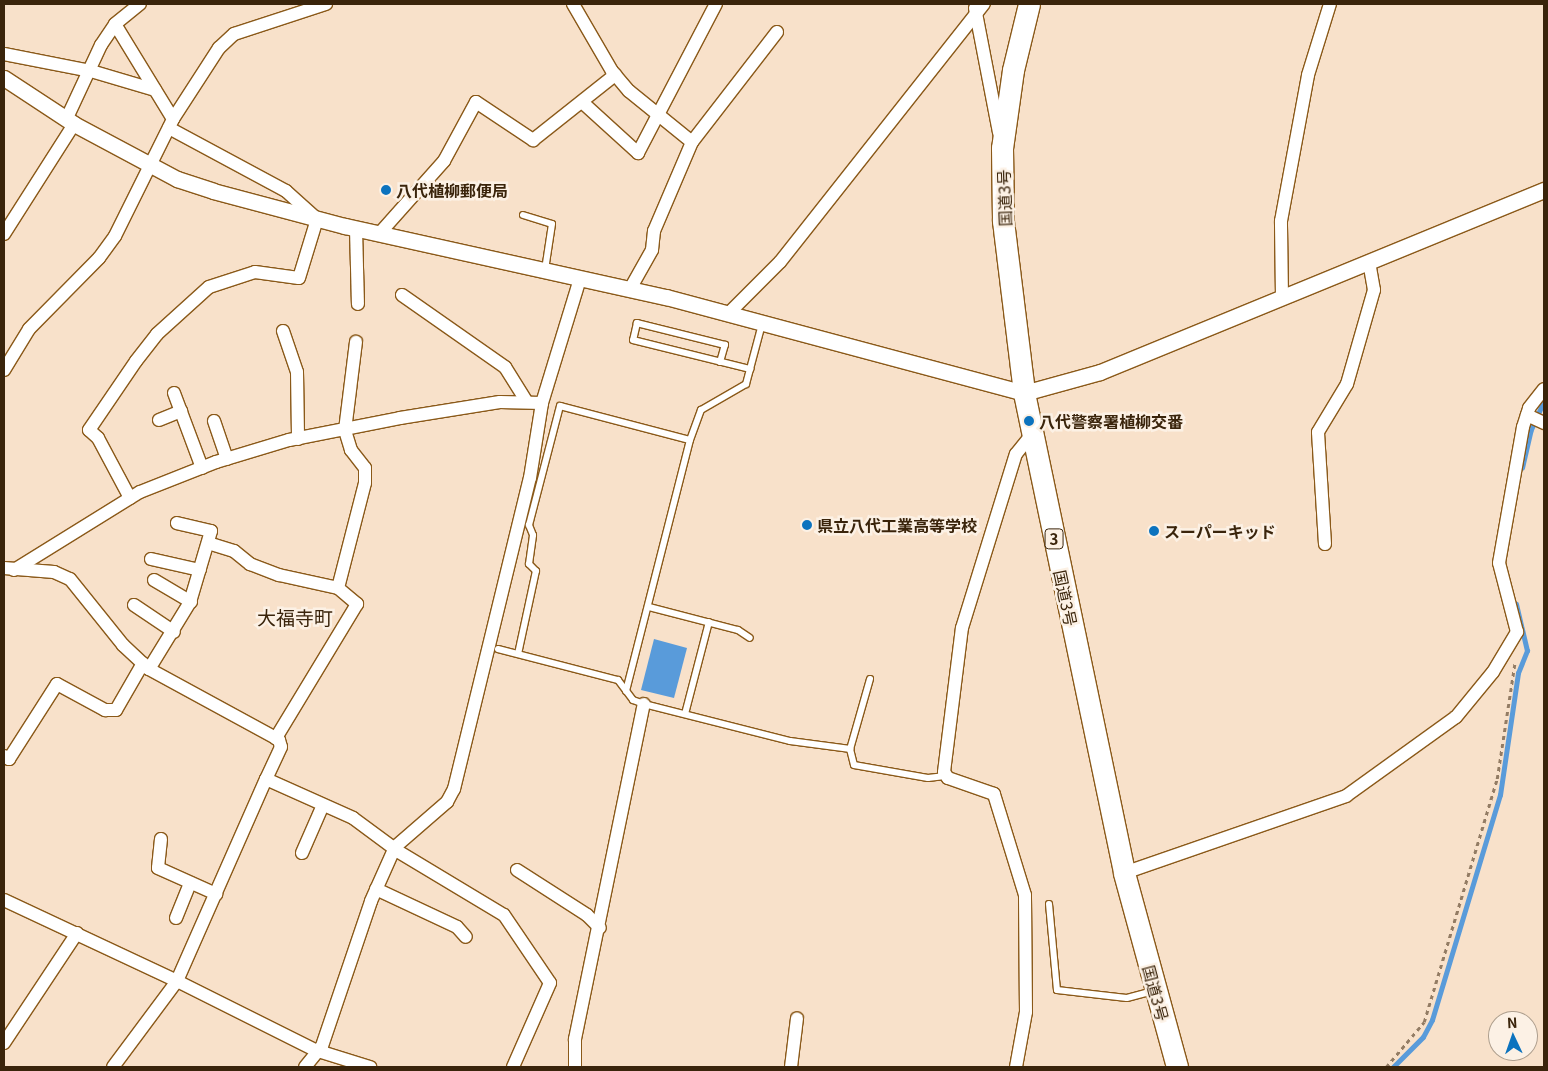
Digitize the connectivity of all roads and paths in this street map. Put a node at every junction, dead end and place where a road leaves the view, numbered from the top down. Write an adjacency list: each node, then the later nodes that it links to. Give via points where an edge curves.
1 (140, 4): 8 (street)
2 (326, 4): 18 (street, via 234,34 219,48)
3 (573, 4): 12 (street)
4 (716, 4): 16 (street)
5 (1029, 4): 20 (highway, 国道3号 / 3, via 1012,70)
6 (1330, 4): 33 (street, via 1308,75 1281,221)
7 (978, 7): 20 (street); 35 (street, via 780,262)
8 (115, 24): 11 (street); 14 (street)
9 (777, 32): 19 (street)
10 (4, 54): 11 (street)
11 (91, 71): 14 (street); 17 (street)
12 (615, 75): 15 (street); 16 (street)
13 (4, 78): 17 (street)
14 (155, 90): 18 (street)
15 (582, 102): 16 (street, via 638,153); 27 (street, via 533,140 476,102 444,161)
16 (658, 114): 19 (street)
17 (70, 122): 21 (street); 26 (street)
18 (171, 124): 21 (street); 24 (street, via 286,191)
19 (692, 142): 31 (street, via 654,231 652,250)
20 (1002, 148): 43 (highway, 国道3号 / 3, via 1003,221)
21 (153, 165): 24 (street, via 213,191); 41 (street, via 99,258 29,329)
22 (1544, 190): 28 (street)
23 (523, 216): 29 (lane, via 552,224)
24 (317, 219): 25 (street); 58 (street, via 299,278 255,272 209,287 157,334 89,430 98,438)
25 (356, 228): 27 (street); 34 (street)
26 (4, 234)
27 (379, 234): 29 (street)
28 (1370, 261): 33 (street); 61 (street, via 1374,290 1347,384 1318,432)
29 (545, 271): 30 (street)
30 (580, 279): 31 (street); 46 (street)
31 (630, 289): 35 (street)
32 (402, 295): 45 (street, via 504,367)
33 (1282, 298): 43 (street, via 1100,372)
34 (358, 304)
35 (729, 313): 36 (street)
36 (762, 323): 40 (lane); 43 (street)
37 (283, 331): 54 (street, via 298,372)
38 (356, 342): 52 (street)
39 (720, 362): 39 (lane, via 725,345 637,323 633,340); 40 (lane)
40 (750, 369): 55 (lane, via 746,384 701,410)
41 (4, 370)
42 (1544, 389): 48 (street)
43 (1024, 392): 53 (highway, 国道3号 / 3)
44 (174, 393): 47 (street)
45 (526, 400): 46 (street); 52 (street)
46 (542, 403): 88 (street, via 530,478 454,790 447,802)
47 (181, 411): 49 (street); 57 (street)
48 (1528, 415): 51 (street); 73 (street, via 1511,480 1498,564 1517,623)
49 (159, 420)
50 (214, 421): 56 (street)
51 (1544, 423)
52 (345, 430): 54 (street); 66 (street, via 351,450 365,468 365,482)
53 (1032, 434): 84 (street, via 1016,454 962,628); 91 (highway, 国道3号 / 3)
54 (298, 439): 56 (street)
55 (690, 440): 69 (lane); 75 (lane, via 560,406 530,525 533,535 529,564 536,571)
56 (228, 459): 57 (street)
57 (202, 468): 58 (street)
58 (130, 498): 63 (street)
59 (177, 523): 60 (street, via 211,531)
60 (208, 543): 64 (street); 66 (street, via 234,550 250,564 280,575)
61 (1325, 544)
62 (151, 559): 64 (street)
63 (9, 569): 76 (street, via 54,572 70,579)
64 (200, 570): 67 (street)
65 (154, 580): 67 (street)
66 (338, 588): 81 (street, via 357,604)
67 (191, 602): 71 (street)
68 (134, 604): 71 (street)
69 (649, 607): 70 (lane); 78 (lane)
70 (709, 622): 72 (lane); 80 (lane)
71 (174, 632): 76 (street)
72 (750, 638)
73 (1514, 638): 91 (street, via 1493,672 1456,717 1369,783 1346,796); 114 (path, via 1521,646 1512,669 1497,779 1424,1022)
74 (498, 649): 75 (lane)
75 (518, 654): 78 (lane, via 618,680)
76 (146, 666): 81 (street); 83 (street, via 116,710 105,710 57,684 9,759)
77 (870, 680): 82 (lane)
78 (626, 691): 79 (lane)
79 (644, 704): 80 (lane); 98 (street)
80 (685, 714): 82 (lane, via 790,741)
81 (276, 738): 85 (street, via 281,747)
82 (850, 749): 84 (lane, via 854,765 920,777)
83 (4, 756)
84 (945, 776): 112 (street, via 994,794 1025,895 1026,1012)
85 (266, 779): 86 (street); 94 (street)
86 (323, 805): 88 (street, via 353,818); 89 (street)
87 (161, 839): 92 (street, via 158,868)
88 (395, 847): 93 (street); 109 (street, via 504,915 544,970 550,983)
89 (302, 853)
90 (517, 870): 98 (street, via 587,915)
91 (1124, 874): 102 (highway, 国道3号 / 3)
92 (190, 883): 94 (street); 97 (street)
93 (376, 889): 100 (street, via 457,927); 105 (street, via 322,1046)
94 (216, 894): 101 (street)
95 (4, 900): 99 (street)
96 (1049, 904): 102 (lane, via 1057,990 1127,998)
97 (176, 918)
98 (600, 928): 110 (street, via 575,1038)
99 (77, 933): 101 (street); 104 (street)
100 (466, 937)
101 (177, 981): 105 (street); 106 (street)
102 (1156, 991): 113 (highway, 国道3号 / 3)
103 (797, 1018): 111 (street)
104 (4, 1043)
105 (315, 1050): 107 (street); 108 (street)
106 (113, 1067)
107 (305, 1067)
108 (370, 1067)
109 (513, 1067)
110 (575, 1067)
111 (791, 1067)
112 (1016, 1067)
113 (1177, 1067)
114 (1386, 1067)

